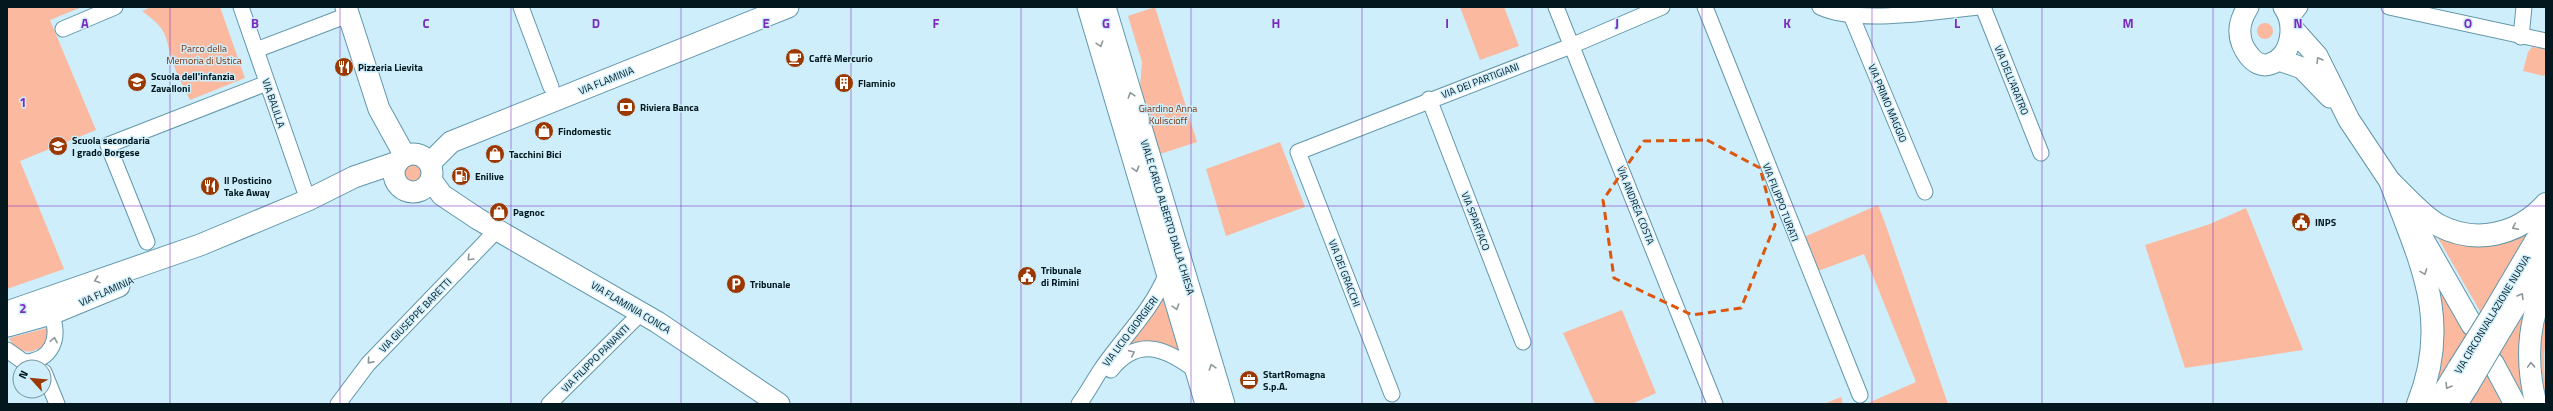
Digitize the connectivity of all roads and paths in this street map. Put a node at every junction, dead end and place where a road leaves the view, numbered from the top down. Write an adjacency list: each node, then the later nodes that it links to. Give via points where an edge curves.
1 (115, 7): 19 (street)
2 (240, 7): 23 (street, VIA BALILLA)
3 (520, 7): 26 (street)
4 (788, 7): 32 (street, VIA FLAMINIA, via 451,142)
5 (1088, 7): 45 (street, VIALE CARLO ALBERTO DALLA CHIESA, one-way to 45)
6 (1105, 7): 69 (street, VIALE CARLO ALBERTO DALLA CHIESA, one-way to 6)
7 (1556, 7): 22 (street, VIA ANDREA COSTA)
8 (1662, 7): 22 (street, VIA DEI PARTIGIANI)
9 (1705, 7): 62 (street, VIA FILIPPO TURATI)
10 (1820, 7): 17 (street)
11 (1979, 7): 17 (street, via 1905,14)
12 (1983, 7): 30 (street, VIA DELL'ARATRO)
13 (2389, 7): 20 (street)
14 (2524, 7): 20 (street)
15 (2242, 9): 24 (street, via 2239,34 2242,45 2251,58 2264,65)
16 (347, 11): 23 (street); 31 (street, via 379,109)
17 (1851, 15): 36 (street, VIA PRIMO MAGGIO)
18 (2292, 15): 24 (street, via 2286,50); 28 (street, one-way to 18, via 2317,56)
19 (63, 29)
20 (2520, 37): 21 (street)
21 (2546, 42)
22 (1571, 46): 27 (street, VIA DEI PARTIGIANI); 70 (street, VIA ANDREA COSTA)
23 (256, 50): 25 (street, VIA BALILLA)
24 (2279, 60): 28 (street, via 2302,68 2310,74)
25 (267, 83): 37 (street, VIA BALILLA); 42 (street, via 108,144)
26 (551, 87)
27 (1429, 99): 29 (street, VIA DEI PARTIGIANI); 52 (street, VIA SPARTACO)
28 (2349, 120): 33 (street)
29 (1298, 152): 61 (street, VIA DEI GRACCHI)
30 (2041, 153)
31 (401, 159): 32 (street, via 419,155); 34 (street, VIA FLAMINIA); 35 (street, via 395,178)
32 (430, 172): 35 (street, via 422,189 410,191); 39 (street, VIA FLAMINIA CONCA, via 442,195)
33 (2391, 183): 38 (main road, one-way to 33, via 2528,221 2510,230 2483,237 2459,234 2437,224); 50 (street); 71 (main road, one-way to 71, via 2426,278 2433,310 2433,353)
34 (342, 185): 35 (street, via 354,189 390,182); 37 (street, VIA FLAMINIA)
35 (402, 188): 39 (street, VIA FLAMINIA CONCA)
36 (1925, 192)
37 (308, 200): 43 (street, VIA FLAMINIA)
38 (2546, 204)
39 (478, 219): 41 (street, VIA FLAMINIA CONCA)
40 (2546, 224): 50 (main road, VIA CIRCONVALLAZIONE NUOVA)
41 (498, 230): 48 (street, VIA FLAMINIA CONCA); 64 (street, VIA GIUSEPPE BARETTI, one-way to 64, via 368,364)
42 (147, 242)
43 (200, 245): 47 (street, VIA FLAMINIA, one-way to 47); 49 (street, VIA FLAMINIA, via 114,289)
44 (2546, 255): 50 (main road, VIA CIRCONVALLAZIONE NUOVA, one-way to 44)
45 (1166, 275): 57 (street, VIALE CARLO ALBERTO DALLA CHIESA, one-way to 57); 59 (street, VIA LICIO GIORGIERI, via 1159,292 1100,371)
46 (2546, 285): 75 (street, one-way to 46, via 2531,376 2530,327 2537,303)
47 (7, 312)
48 (642, 312): 65 (street, VIA FILIPPO PANANTI); 66 (street, VIA FLAMINIA CONCA)
49 (51, 314): 51 (street, VIA FLAMINIA); 55 (street, one-way to 49, via 54,346 56,333)
50 (2488, 324): 58 (main road, VIA CIRCONVALLAZIONE NUOVA, bridge)
51 (7, 326)
52 (1523, 342)
53 (7, 350): 54 (street)
54 (20, 359)
55 (45, 359)
56 (2493, 363): 74 (street)
57 (1196, 371): 59 (street, VIA LICIO GIORGIERI, one-way to 57, via 1108,374 1119,360 1135,350 1154,348 1178,357); 68 (street, VIALE CARLO ALBERTO DALLA CHIESA)
58 (2464, 376): 72 (main road, VIA CIRCONVALLAZIONE NUOVA, one-way to 72); 73 (main road, VIA CIRCONVALLAZIONE NUOVA)
59 (1092, 387): 67 (street, VIA LICIO GIORGIERI)
60 (52, 391): 63 (street)
61 (1392, 394)
62 (1860, 395)
63 (57, 404)
64 (338, 404)
65 (549, 404)
66 (779, 404)
67 (1079, 404)
68 (1206, 404)
69 (1224, 404)
70 (1716, 404)
71 (2418, 404)
72 (2437, 404)
73 (2456, 404)
74 (2515, 404)
75 (2536, 404)

